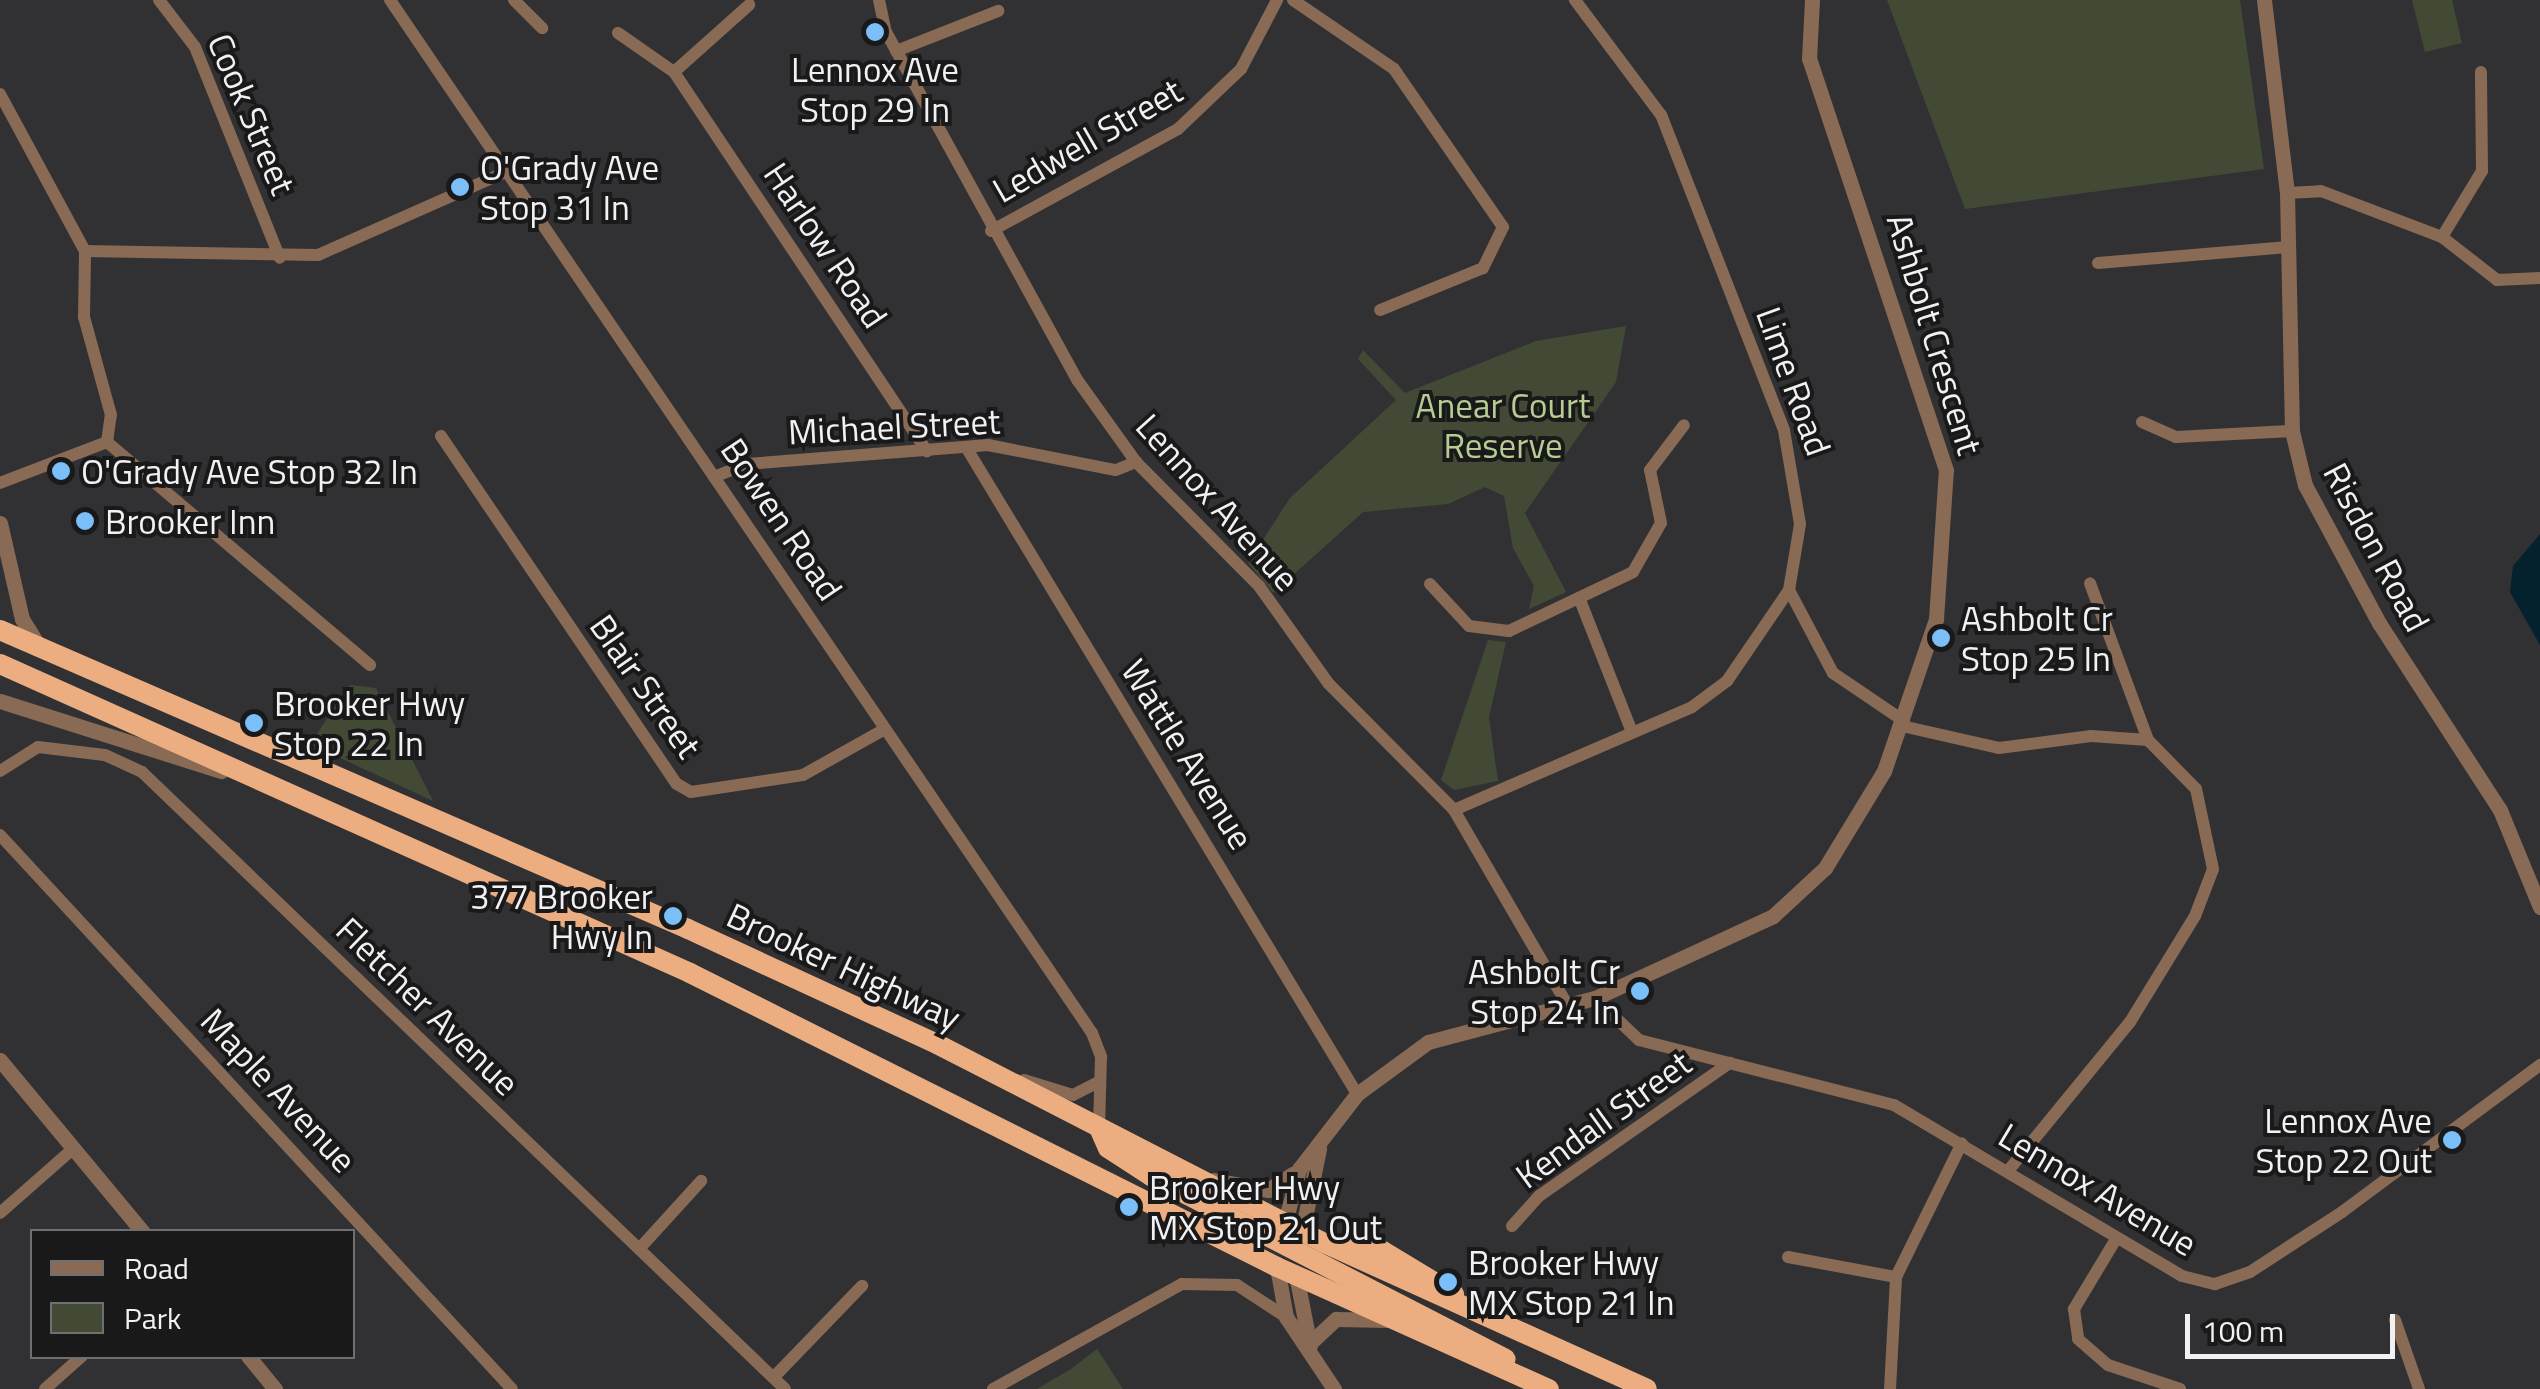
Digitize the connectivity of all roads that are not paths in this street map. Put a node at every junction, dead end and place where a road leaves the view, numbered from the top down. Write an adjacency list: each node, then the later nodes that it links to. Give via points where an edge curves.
1 (159, 0): 24 (street, Cook Street, via 196,48)
2 (390, 0): 18 (street, Bowen Road)
3 (514, 0): 12 (street)
4 (879, 0): 14 (street, Lennox Avenue)
5 (1277, 0): 20 (street, Ledwell Street, via 1241,69 1178,129)
6 (1293, 0): 27 (street, via 1394,69 1503,227 1483,268)
7 (1575, 0): 41 (street, Lime Road, via 1661,115 1784,430 1799,486)
8 (1812, 0): 48 (street, Ashbolt Crescent, via 1809,59 1946,470 1942,589)
9 (2264, 0): 19 (street, Risdon Road)
10 (749, 6): 15 (street)
11 (998, 11): 14 (street)
12 (542, 28)
13 (618, 33): 15 (street, Harlow Road)
14 (896, 51): 20 (street, Lennox Avenue)
15 (674, 72): 34 (street, Harlow Road)
16 (2480, 72): 21 (street, via 2482,171)
17 (0, 94): 23 (street)
18 (506, 172): 24 (street, via 318,255); 36 (street, Bowen Road)
19 (2288, 192): 21 (street, via 2321,192); 22 (street, Risdon Road)
20 (991, 231): 35 (street, Lennox Avenue)
21 (2442, 237): 26 (street, via 2496,280)
22 (2288, 247): 25 (street); 30 (street, Risdon Road)
23 (85, 251): 24 (street); 32 (street, via 84,317 111,415)
24 (280, 258)
25 (2098, 263)
26 (2540, 278)
27 (1380, 310)
28 (2142, 422): 30 (street, via 2176,437)
29 (1684, 426): 42 (street, via 1650,470 1661,523 1651,550 1633,572)
30 (2292, 431): 56 (street, Risdon Road, via 2326,532 2500,810)
31 (441, 436): 49 (street, Blair Street, via 677,784 691,792 804,775)
32 (107, 442): 37 (street); 46 (street)
33 (966, 447): 34 (street, Michael Street); 35 (street, Michael Street, via 1116,470); 64 (street, Wattle Avenue)
34 (927, 451): 36 (street, Michael Street, via 747,464)
35 (1136, 462): 54 (street, Lennox Avenue)
36 (714, 476): 49 (street, Bowen Road)
37 (0, 484)
38 (0, 523): 44 (street, via 22,619)
39 (2090, 583): 51 (street)
40 (1430, 584): 42 (street, via 1486,632)
41 (1789, 590): 48 (street, via 1834,673); 50 (street, Lime Road, via 1727,682)
42 (1580, 600): 50 (street)
43 (0, 630): 44 (highway, Brooker Highway)
44 (42, 648): 62 (highway, Brooker Highway)
45 (0, 664): 53 (highway, Brooker Highway)
46 (370, 665)
47 (0, 701): 53 (street)
48 (1903, 724): 51 (street, via 1999,748 2091,736); 57 (street, Ashbolt Crescent, via 1866,808 1804,890 1724,945)
49 (885, 729): 63 (street, Bowen Road, via 1092,1033)
50 (1632, 732): 54 (street, Lime Road)
51 (2148, 740): 71 (street, via 2186,772 2210,823 2207,890 2106,1057)
52 (0, 771): 78 (street, Fletcher Avenue, via 38,746 132,766)
53 (244, 776): 80 (highway, Brooker Highway, via 690,973)
54 (1454, 810): 58 (street, Lennox Avenue)
55 (0, 835): 92 (street, Maple Avenue)
56 (2540, 906)
57 (1595, 998): 58 (street, Ashbolt Crescent); 60 (street, Lennox Avenue, via 1627,1035)
58 (1568, 1006): 64 (street, Ashbolt Crescent, via 1453,1031)
59 (0, 1060): 68 (street)
60 (1730, 1062): 67 (street, Lennox Avenue, via 1894,1106); 74 (street, Kendall Street, via 1538,1196)
61 (2540, 1065): 77 (street, Lennox Avenue, via 2234,1280 2197,1282)
62 (984, 1068): 63 (street, via 1073,1095); 65 (highway, Brooker Highway)
63 (1100, 1081): 65 (street, Bowen Road)
64 (1357, 1094): 66 (street, Ashbolt Crescent)
65 (1100, 1128): 70 (highway, Brooker Highway); 76 (highway, via 1126,1160)
66 (1324, 1136): 69 (street, Ashbolt Crescent); 76 (street, Ashbolt Crescent)
67 (1962, 1143): 71 (street, Lennox Avenue); 81 (street)
68 (74, 1148): 73 (street); 75 (street)
69 (1302, 1163): 70 (street, via 1264,1190); 76 (street, Ashbolt Crescent)
70 (1176, 1168): 76 (highway, Brooker Highway)
71 (2008, 1171): 77 (street, Lennox Avenue)
72 (701, 1181): 78 (street)
73 (0, 1213)
74 (1512, 1226)
75 (141, 1229)
76 (1291, 1237): 80 (highway); 96 (highway); 97 (highway, Brooker Highway, via 1383,1250 1492,1321)
77 (2116, 1238): 99 (street, via 2074,1309 2078,1339 2108,1365)
78 (640, 1248): 89 (street, Fletcher Avenue)
79 (1788, 1257): 81 (street)
80 (1287, 1271): 83 (street); 84 (highway, Brooker Highway); 86 (street)
81 (1896, 1277): 98 (street)
82 (862, 1286): 89 (street)
83 (1286, 1317): 86 (street); 94 (street, via 1237,1285 1182,1284)
84 (1389, 1320): 86 (street, via 1336,1319); 96 (highway, Brooker Highway)
85 (2395, 1320): 100 (street)
86 (1312, 1352): 95 (street)
87 (79, 1359): 90 (street)
88 (250, 1359): 91 (street)
89 (774, 1378): 93 (street, Fletcher Avenue)
90 (45, 1389)
91 (275, 1389)
92 (512, 1389)
93 (785, 1389)
94 (993, 1389)
95 (1334, 1389)
96 (1552, 1389)
97 (1647, 1389)
98 (1890, 1389)
99 (2180, 1389)
100 (2419, 1389)

